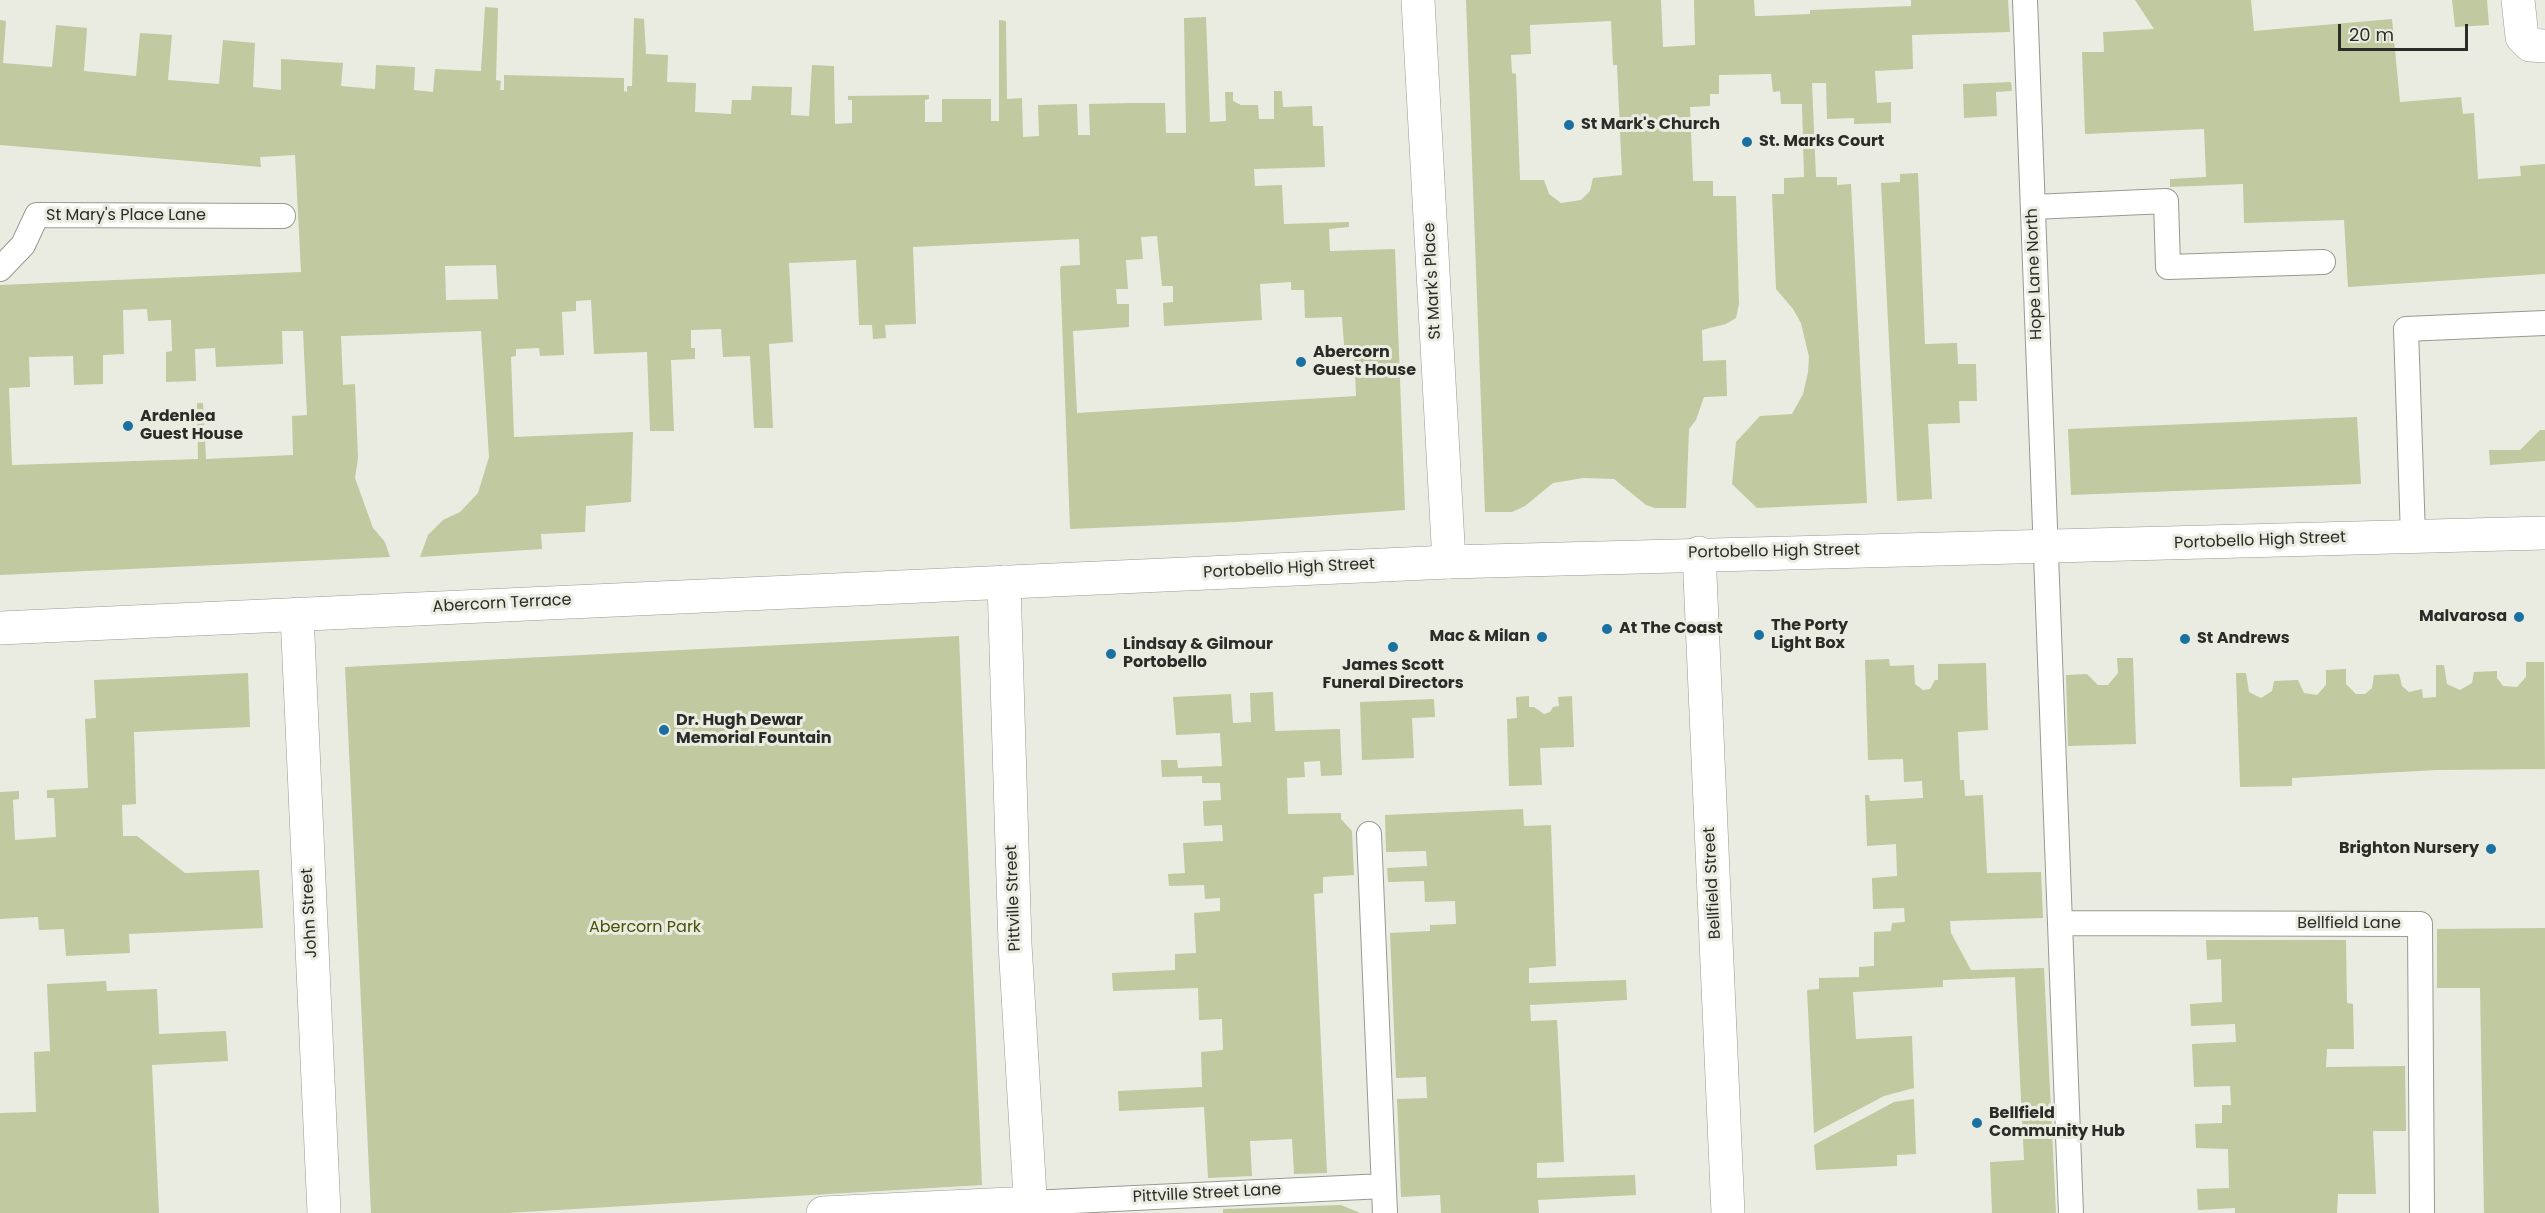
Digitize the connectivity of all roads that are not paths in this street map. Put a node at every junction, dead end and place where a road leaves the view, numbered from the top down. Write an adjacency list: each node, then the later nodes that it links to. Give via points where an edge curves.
1 (1418, 0): 14 (street, St Mark's Place)
2 (2025, 0): 5 (lane, Hope Lane North)
3 (2518, 0): 4 (street, via 2522,37 2530,45)
4 (2545, 46)
5 (2032, 207): 7 (lane, via 2166,201 2168,267); 12 (lane, Hope Lane North)
6 (283, 216): 8 (lane, St Mary's Place Lane, via 36,216 23,245)
7 (2323, 262)
8 (0, 269)
9 (2545, 323): 11 (lane, via 2406,329)
10 (2545, 532): 11 (street, Portobello High Street)
11 (2413, 536): 12 (street, Portobello High Street)
12 (2046, 548): 13 (street, Portobello High Street); 19 (lane)
13 (1699, 553): 14 (street, Portobello High Street); 25 (street, Bellfield Street)
14 (1449, 562): 15 (street, Portobello High Street)
15 (1004, 582): 16 (street, Abercorn Terrace); 21 (street, Pittville Street, via 1015,944)
16 (297, 614): 17 (street, Abercorn Terrace); 22 (street, John Street)
17 (0, 628)
18 (1369, 834): 20 (lane)
19 (2061, 923): 26 (lane); 27 (lane, Bellfield Lane, via 2420,924)
20 (1384, 1186): 21 (lane, Pittville Street Lane); 24 (lane)
21 (1031, 1208): 23 (street)
22 (324, 1213)
23 (823, 1213)
24 (1385, 1213)
25 (1728, 1213)
26 (2071, 1213)
27 (2422, 1213)

